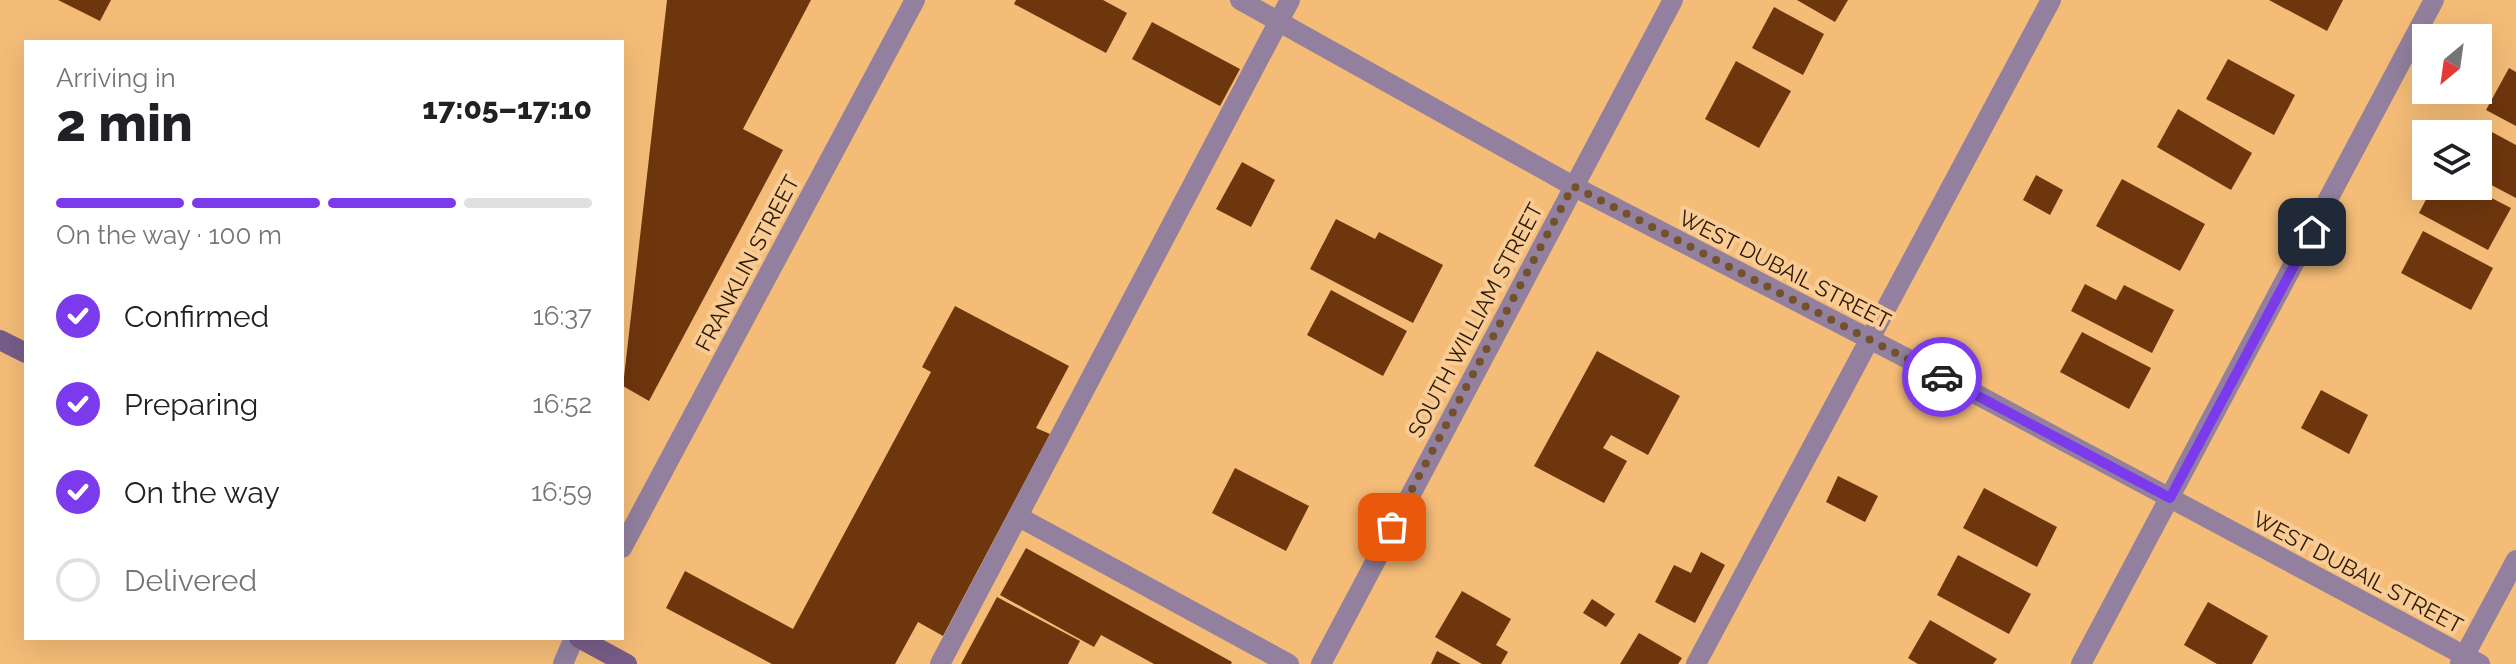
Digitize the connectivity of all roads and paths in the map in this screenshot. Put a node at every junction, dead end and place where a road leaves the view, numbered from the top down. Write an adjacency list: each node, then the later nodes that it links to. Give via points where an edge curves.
1 (915, 0): 14 (street, FRANKLIN STREET)
2 (1240, 0): 7 (street, WEST DUBAIL STREET)
3 (1290, 0): 7 (street)
4 (1673, 0): 8 (street, SOUTH WILLIAM STREET)
5 (2051, 0): 10 (street)
6 (2434, 0): 12 (street)
7 (1279, 21): 8 (street, WEST DUBAIL STREET); 13 (street)
8 (1573, 186): 10 (street, WEST DUBAIL STREET); 23 (street, SOUTH WILLIAM STREET)
9 (0, 340): 11 (street)
10 (1870, 340): 12 (street, WEST DUBAIL STREET); 24 (street)
11 (24, 352)
12 (2170, 498): 18 (street, WEST DUBAIL STREET); 25 (street)
13 (1019, 517): 21 (street); 22 (street)
14 (624, 544)
15 (2516, 560): 18 (street)
16 (575, 640): 19 (street)
17 (580, 640): 20 (street)
18 (2468, 661)
19 (563, 664)
20 (627, 664)
21 (940, 664)
22 (1289, 664)
23 (1321, 664)
24 (1696, 664)
25 (2081, 664)

